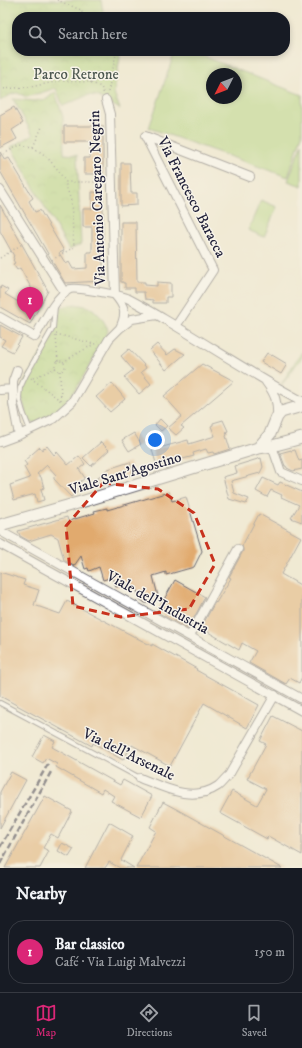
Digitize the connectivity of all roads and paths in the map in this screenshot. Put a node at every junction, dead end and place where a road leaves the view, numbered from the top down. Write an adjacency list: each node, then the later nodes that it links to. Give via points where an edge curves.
1 (57, 0): 2 (path)
2 (82, 12)
3 (116, 56): 4 (path)
4 (112, 70): 5 (path, via 102,79); 7 (path)
5 (90, 82): 6 (path, via 60,81); 7 (path, via 102,87)
6 (0, 89)
7 (106, 100): 13 (street, Via Antonio Caregaro Negrin, via 110,114)
8 (44, 127): 9 (path)
9 (33, 147): 10 (path, via 20,145); 12 (path, via 46,156)
10 (0, 156)
11 (250, 177): 23 (street, Via Francesco Baracca, via 144,136 213,270)
12 (65, 182): 13 (path); 17 (path, via 71,201 74,247)
13 (112, 182): 19 (street, Via Antonio Caregaro Negrin)
14 (0, 190): 15 (street)
15 (31, 239): 16 (path); 17 (street)
16 (0, 258)
17 (46, 264): 18 (street)
18 (64, 293): 19 (street, via 71,289); 20 (street)
19 (115, 295): 21 (street, via 125,297); 24 (street, via 123,309 124,320)
20 (56, 302): 22 (street, via 35,337); 25 (lane)
21 (157, 315): 23 (street); 24 (street, via 132,319)
22 (0, 318)
23 (176, 326): 35 (street)
24 (120, 328): 26 (street)
25 (54, 332): 27 (path); 28 (path); 33 (lane)
26 (108, 342): 27 (path, via 101,339); 41 (street, via 72,402 53,419)
27 (94, 344): 29 (path)
28 (58, 362): 29 (path); 30 (path)
29 (63, 362): 32 (path, via 65,366)
30 (56, 368): 32 (path); 34 (path)
31 (17, 370): 36 (street)
32 (60, 371): 34 (path, via 62,401)
33 (26, 375): 34 (path); 41 (lane, via 20,388 20,398)
34 (33, 378)
35 (264, 380): 38 (street); 40 (street, via 275,398)
36 (13, 389): 37 (street); 42 (street)
37 (0, 390)
38 (302, 401)
39 (302, 406): 40 (main road, via 281,412)
40 (276, 420): 43 (main road, Viale Sant'Agostino, via 281,436); 46 (main road, via 270,434)
41 (30, 430): 42 (street)
42 (19, 435): 44 (street)
43 (297, 440): 45 (main road, Viale Sant'Agostino)
44 (0, 442)
45 (272, 446): 46 (main road, Viale Sant'Agostino); 47 (street, via 281,472)
46 (258, 448): 48 (main road, Viale Sant'Agostino)
47 (302, 481)
48 (0, 525)
49 (0, 531): 52 (street, Viale dell'Industria)
50 (0, 544): 53 (street, Viale dell'Industria)
51 (238, 549): 52 (street)
52 (190, 636): 54 (street, Viale dell'Industria)
53 (275, 695): 56 (street, Viale dell'Industria); 57 (street, Via dell'Arsenale, via 229,775 220,785 197,794 176,792)
54 (302, 699)
55 (0, 703): 57 (lane, Via dell'Arsenale)
56 (302, 711)
57 (140, 778)

